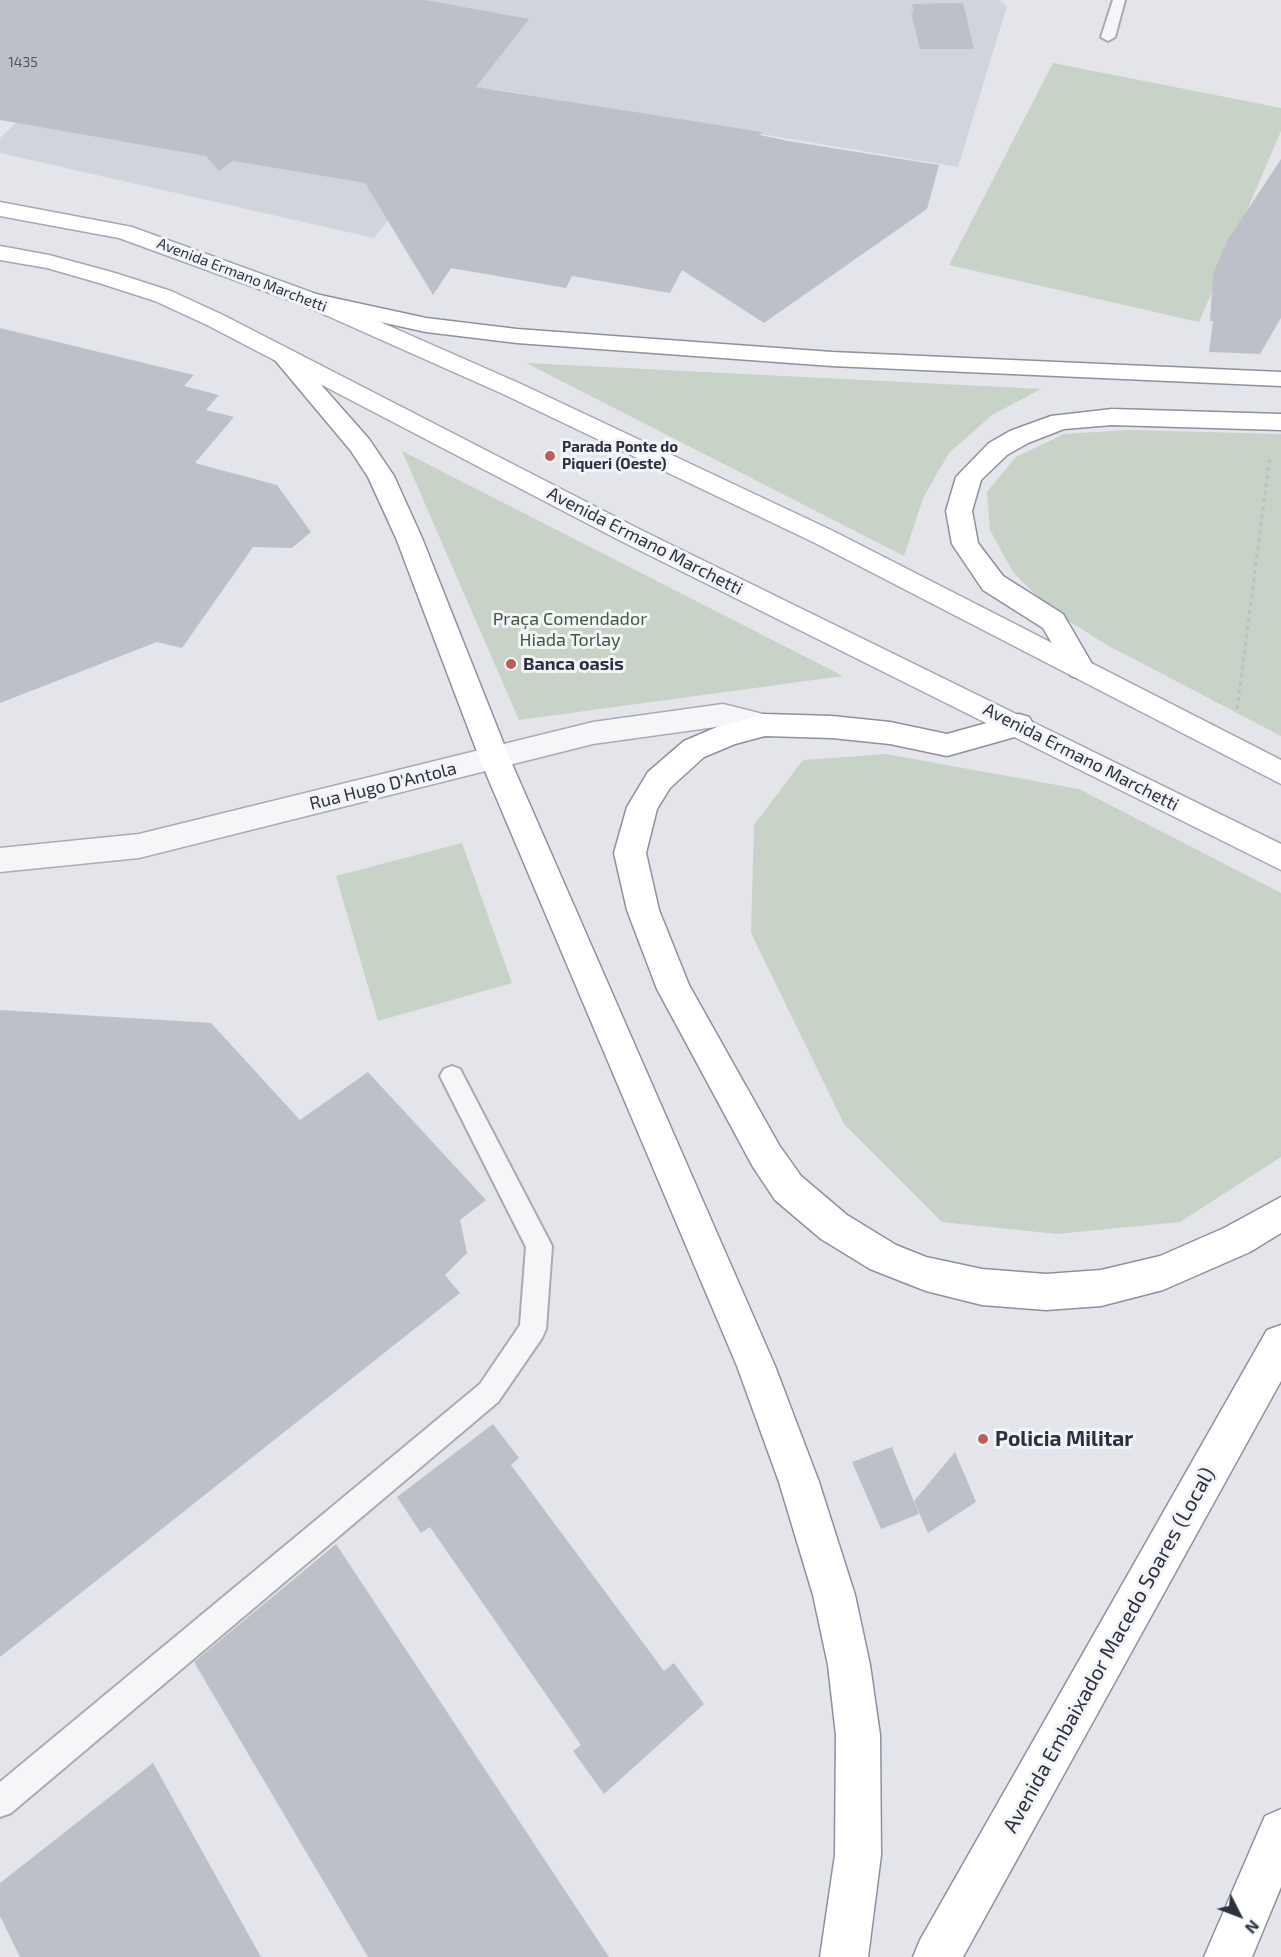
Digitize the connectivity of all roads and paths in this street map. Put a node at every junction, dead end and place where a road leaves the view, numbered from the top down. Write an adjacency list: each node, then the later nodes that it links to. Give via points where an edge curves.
1 (1119, 0): 2 (lane)
2 (1108, 37)
3 (0, 209): 5 (main road, Avenida Ermano Marchetti, via 124,232)
4 (0, 253): 6 (main road, Avenida Ermano Marchetti, via 49,262 163,296)
5 (311, 300): 7 (main road, via 426,325 508,335 831,360); 9 (main road, Avenida Ermano Marchetti, via 512,389 814,532)
6 (286, 359): 10 (main road, Avenida Ermano Marchetti, via 628,534); 13 (main road, via 360,445 381,477 409,538)
7 (1281, 379)
8 (1278, 421): 9 (main road, via 1112,417 1060,422 998,449 969,477 959,511 964,544 993,583 1053,621); 12 (path)
9 (1081, 669): 12 (main road, Avenida Ermano Marchetti)
10 (1018, 725): 11 (main road, via 947,745 890,733); 15 (main road, Avenida Ermano Marchetti)
11 (765, 726): 13 (street, Rua Hugo D'Antola, via 723,715 593,733); 18 (main road, via 727,735 694,749 659,780 642,807 630,853 644,910 674,989 766,1156 788,1188 834,1227 883,1257 926,1274 982,1287 1046,1292 1101,1288 1163,1273 1237,1240)
12 (1232, 749): 14 (main road, Avenida Ermano Marchetti)
13 (494, 757): 16 (street, Rua Hugo D'Antola, via 139,846); 22 (main road, via 756,1366 799,1482 834,1595 858,1735 858,1855)
14 (1281, 773)
15 (1281, 858)
16 (0, 860)
17 (452, 1076): 20 (lane, via 539,1246 533,1329 489,1393)
18 (1281, 1214)
19 (1281, 1343): 23 (main road, Avenida Embaixador Macedo Soares (Local))
20 (0, 1802)
21 (1281, 1832): 24 (main road)
22 (844, 1957)
23 (937, 1957)
24 (1228, 1957)

